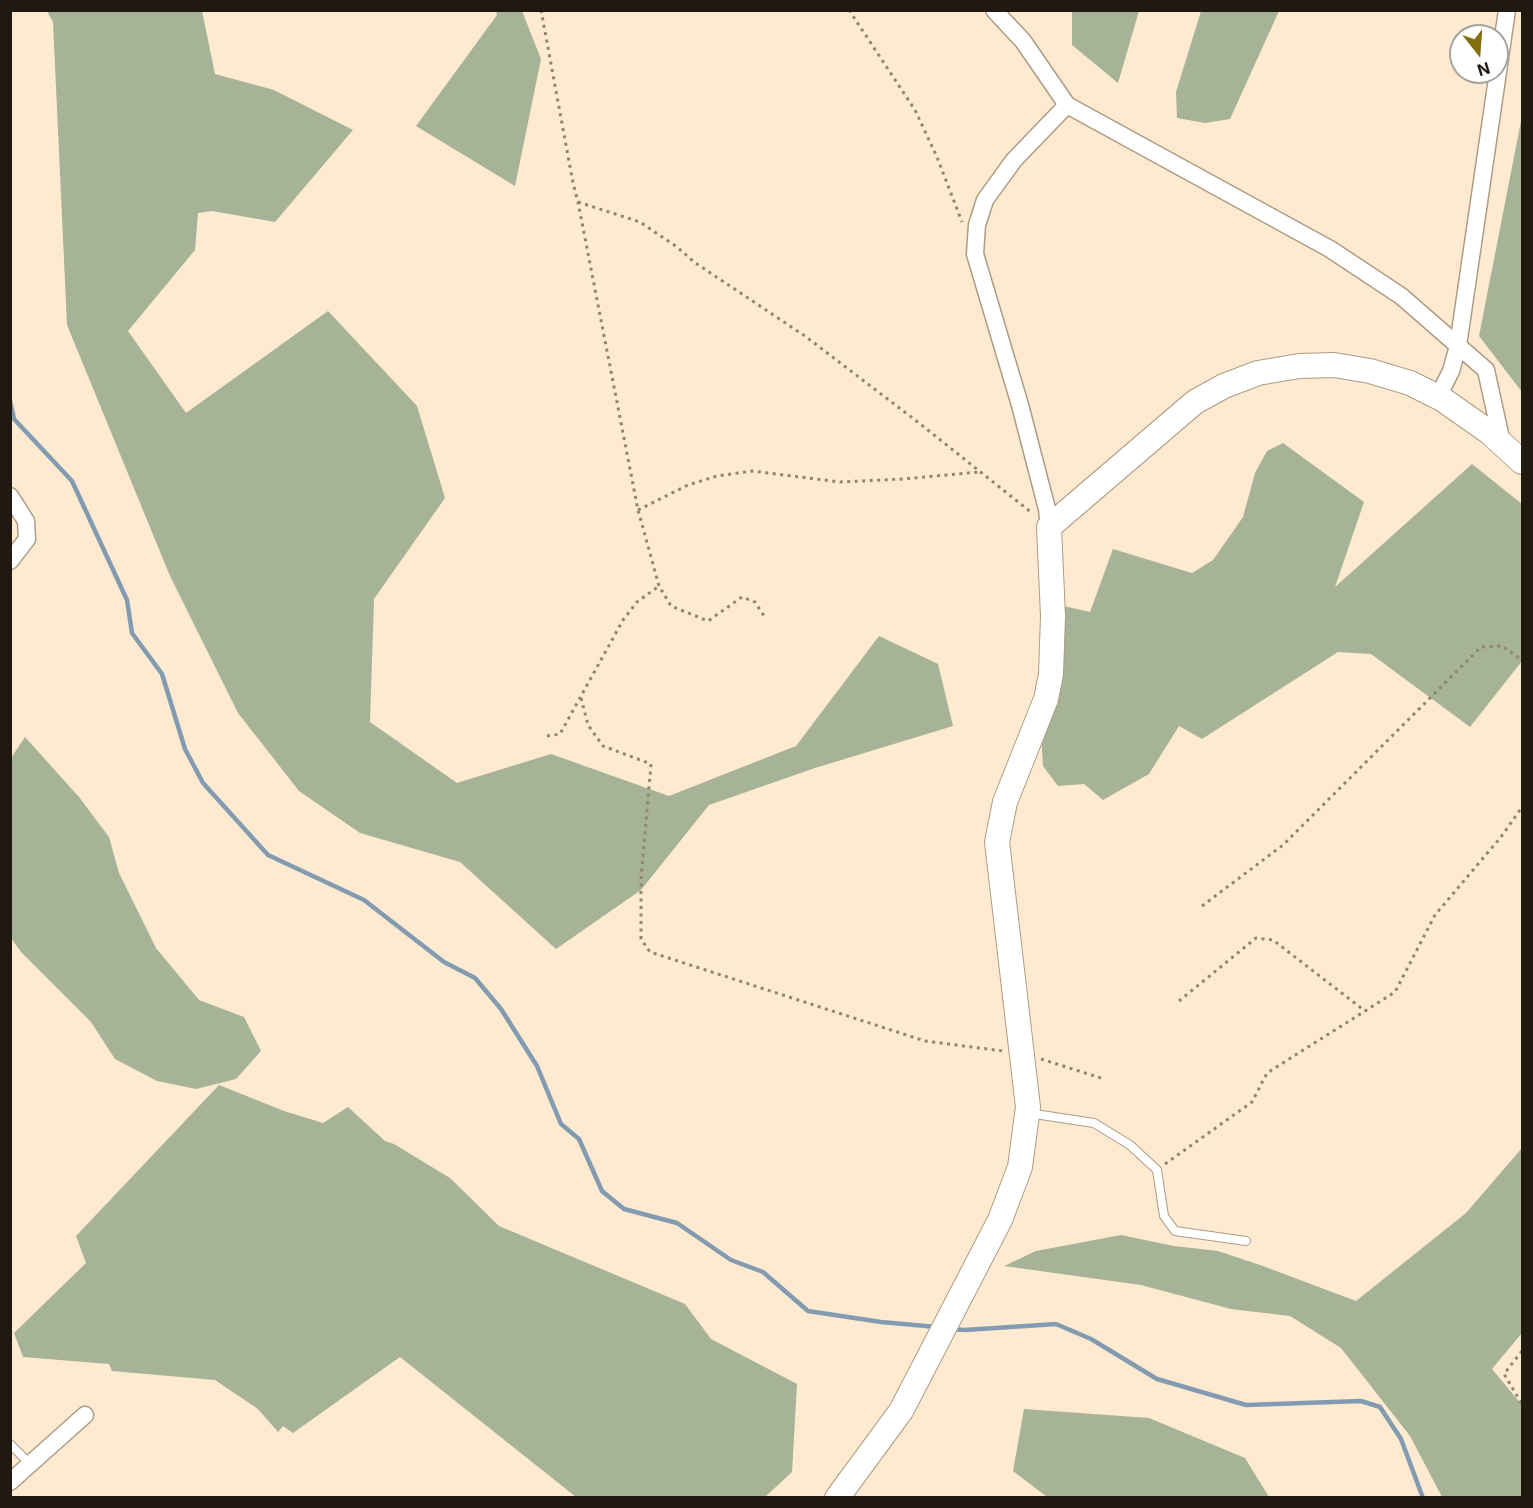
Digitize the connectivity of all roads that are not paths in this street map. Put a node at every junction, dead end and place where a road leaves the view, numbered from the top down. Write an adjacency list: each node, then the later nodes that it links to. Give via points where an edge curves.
1 (994, 10): 3 (street, via 1023,41)
2 (1507, 10): 4 (street)
3 (1067, 105): 4 (street, via 1330,249 1401,296); 9 (street, via 1014,160 985,200 977,225 975,254 1020,405)
4 (1458, 346): 5 (street); 6 (street, via 1486,370)
5 (1438, 397): 6 (street); 9 (street, via 1410,383 1334,365 1258,373 1195,402)
6 (1502, 443): 7 (street)
7 (1522, 462)
8 (10, 496): 10 (street, via 26,521 27,539)
9 (1049, 527): 11 (street, via 1051,674 1046,699 1005,802 997,842)
10 (10, 561)
11 (1028, 1113): 12 (lane, via 1094,1123 1130,1145 1157,1170 1164,1216 1175,1231); 17 (street, via 1020,1167 1000,1220 901,1412)
12 (1246, 1241)
13 (85, 1415): 15 (street)
14 (10, 1444): 15 (lane)
15 (30, 1464): 16 (street)
16 (10, 1482)
17 (837, 1497)

